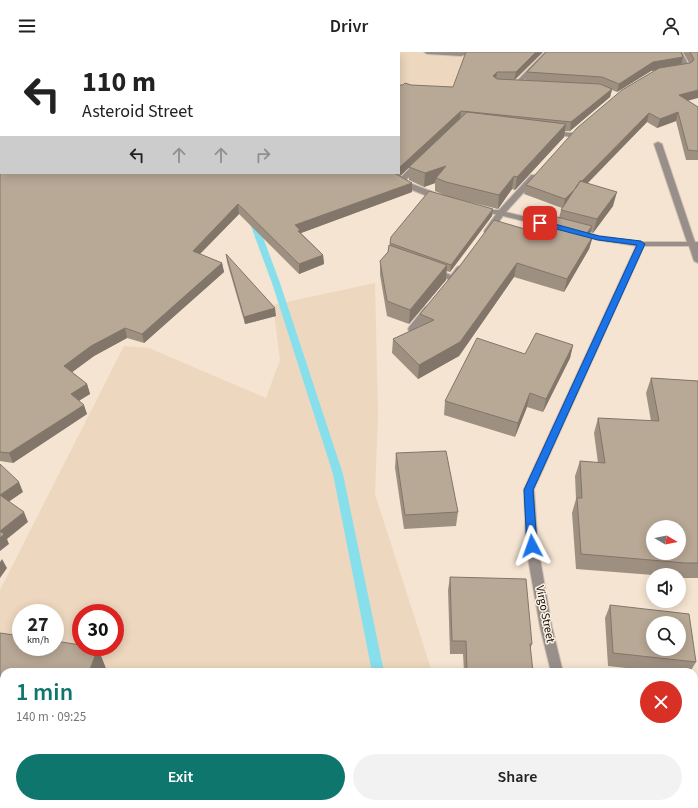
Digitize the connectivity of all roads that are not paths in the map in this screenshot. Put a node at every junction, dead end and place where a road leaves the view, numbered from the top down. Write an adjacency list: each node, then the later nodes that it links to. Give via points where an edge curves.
1 (427, 52): 2 (street)
2 (471, 52)
3 (548, 52): 6 (street, via 514,84)
4 (679, 52): 5 (street, via 687,68)
5 (674, 70)
6 (525, 84)
7 (541, 131): 8 (street, via 575,133)
8 (564, 144)
9 (658, 144): 19 (street)
10 (423, 160): 13 (street)
11 (541, 170): 16 (street)
12 (389, 174): 13 (street)
13 (400, 182): 14 (street)
14 (450, 201)
15 (487, 210): 16 (street)
16 (501, 213): 17 (street); 18 (street, via 598,238)
17 (484, 237)
18 (641, 244): 19 (street); 25 (street, Virgo Street, via 529,490 532,546)
19 (695, 244): 21 (street)
20 (466, 260): 22 (street, via 451,281)
21 (698, 261)
22 (424, 267)
23 (435, 301): 24 (street)
24 (412, 329)
25 (556, 668)

